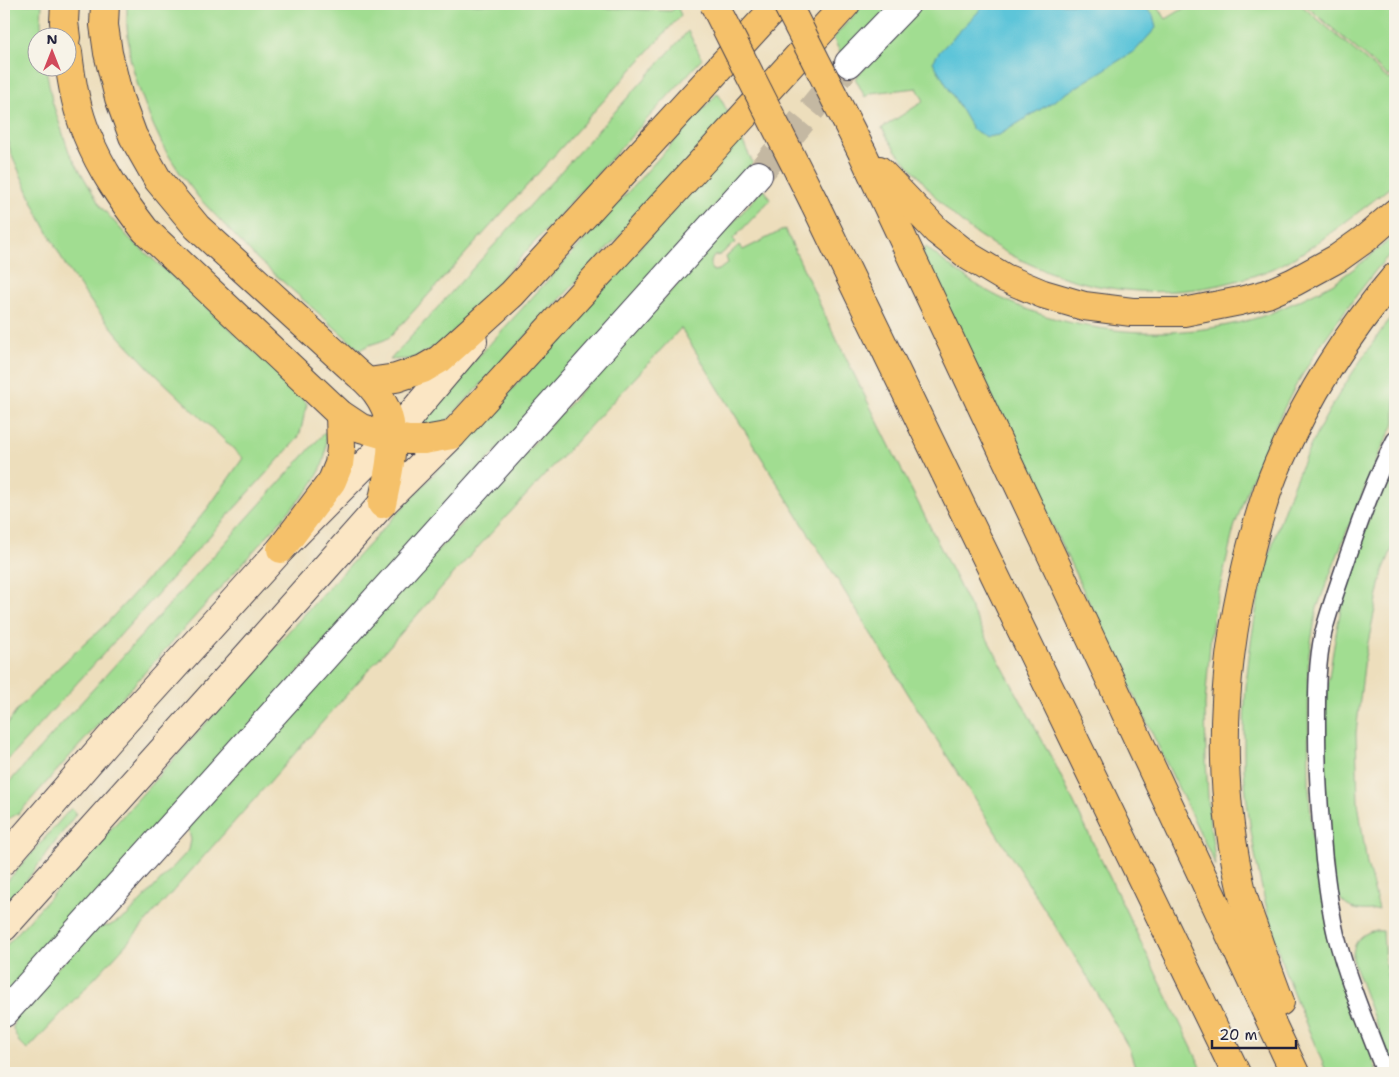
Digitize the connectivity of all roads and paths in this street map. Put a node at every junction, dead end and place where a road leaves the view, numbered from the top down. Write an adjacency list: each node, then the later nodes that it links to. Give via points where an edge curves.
1 (65, 4): 8 (main road)
2 (105, 4): 16 (main road, via 108,53 119,98 133,136 158,180 197,227)
3 (714, 4): 26 (main road, bridge, via 814,202)
4 (778, 4): 15 (main road)
5 (787, 4): 11 (main road, bridge)
6 (846, 4): 18 (main road)
7 (906, 4): 9 (street)
8 (65, 28)
9 (849, 64)
10 (71, 78): 17 (main road, via 86,133 102,167 140,224)
11 (862, 152): 13 (main road, via 937,231 970,257 1005,278 1084,306 1132,312 1184,312 1267,294 1338,258); 27 (main road)
12 (758, 175): 25 (street)
13 (1395, 213)
14 (1395, 277): 28 (main road, via 1347,340 1307,406 1278,465 1256,526 1229,657 1224,779 1232,839 1243,896)
15 (512, 294): 16 (main road, via 440,359 396,378); 19 (main road)
16 (368, 382): 19 (main road, via 385,405)
17 (340, 414): 19 (main road, via 361,428); 22 (main road, via 341,448 332,481)
18 (452, 435): 19 (main road, via 424,440); 21 (main road)
19 (392, 437): 21 (main road, via 390,469); 22 (main road)
20 (1395, 440): 29 (lane, via 1357,530 1330,610 1323,635 1317,702 1321,824 1335,933)
21 (382, 504): 24 (main road)
22 (281, 549): 23 (main road)
23 (4, 860)
24 (4, 927)
25 (4, 1013)
26 (1236, 1073)
27 (1295, 1073)
28 (1308, 1073)
29 (1385, 1073)

